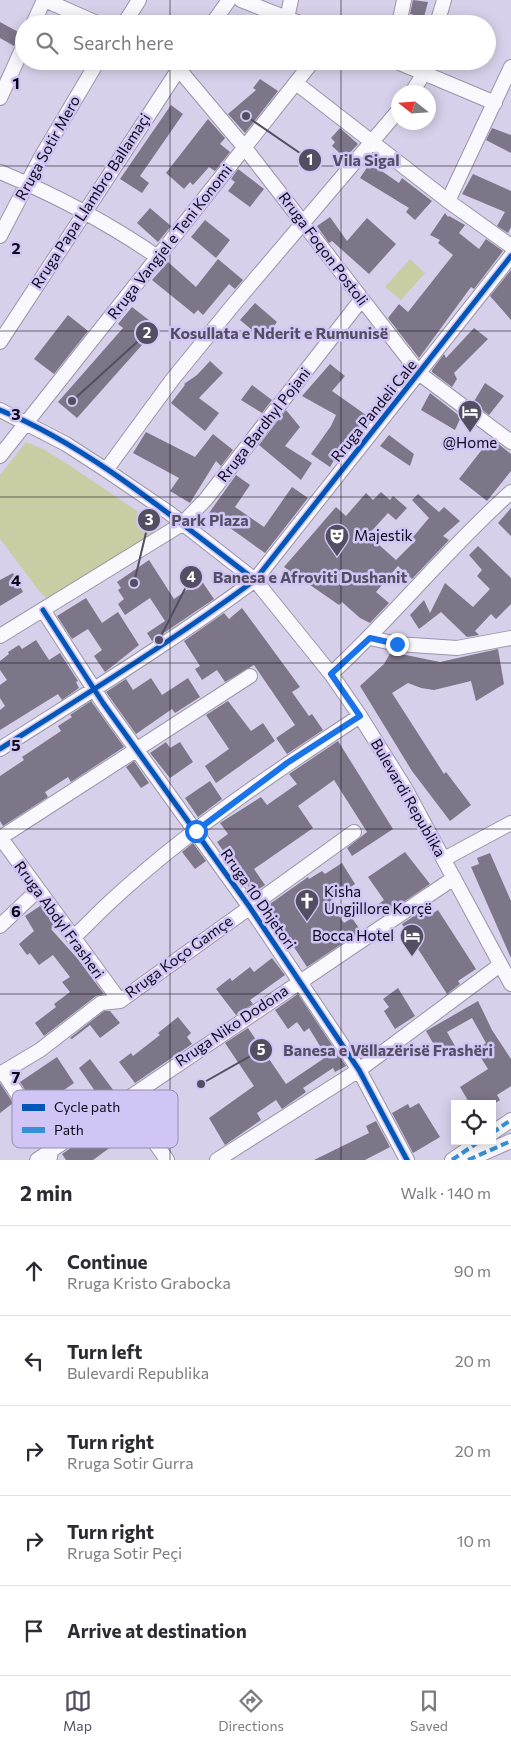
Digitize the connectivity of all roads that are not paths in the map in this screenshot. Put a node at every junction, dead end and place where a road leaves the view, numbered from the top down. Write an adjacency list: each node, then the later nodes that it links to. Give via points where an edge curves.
1 (44, 0): 8 (street); 9 (street)
2 (139, 0): 10 (street)
3 (229, 0): 11 (street)
4 (242, 0): 12 (street)
5 (291, 0): 13 (street)
6 (404, 0): 14 (street)
7 (444, 0): 15 (street)
8 (37, 15)
9 (78, 15)
10 (131, 15)
11 (218, 15)
12 (280, 15)
13 (288, 15)
14 (401, 15)
15 (440, 15)
16 (15, 65): 26 (street)
17 (511, 67): 27 (street)
18 (93, 70): 32 (street, Rruga Sotir Mero)
19 (174, 70): 34 (street, Rruga Papa Llambro Ballamaçi)
20 (184, 70): 30 (street, Rruga Foqon Postoli)
21 (305, 70): 24 (street, Rruga Vangjel e Teni Konomi)
22 (424, 70): 25 (street)
23 (429, 70): 27 (street)
24 (296, 83): 29 (street); 30 (street, Rruga Vangjel e Teni Konomi)
25 (416, 85)
26 (0, 98)
27 (495, 104): 33 (street)
28 (391, 119): 29 (street)
29 (372, 142): 33 (street); 35 (street)
30 (245, 148): 35 (street, Rruga Foqon Postoli); 39 (street, Rruga Vangjel e Teni Konomi)
31 (0, 172): 32 (street)
32 (27, 183): 34 (street); 36 (street, Rruga Sotir Mero)
33 (448, 201): 37 (street)
34 (84, 214): 39 (street); 41 (street, Rruga Papa Llambro Ballamaçi)
35 (303, 222): 40 (street, Rruga Foqon Postoli); 47 (street, via 172,380)
36 (0, 236)
37 (511, 246)
38 (511, 256): 42 (street, Rruga Pandeli Cale)
39 (159, 258): 44 (street, Rruga Vangjel e Teni Konomi)
40 (361, 300): 42 (street, Rruga Foqon Postoli); 49 (street, Rruga Bardhyl Pojani, via 206,498)
41 (0, 342)
42 (420, 374): 45 (street, Rruga Foqon Postoli); 50 (street, Rruga Pandeli Cale)
43 (0, 410): 44 (street, Bulevardi Republika)
44 (28, 423): 46 (street, Rruga Vangjel e Teni Konomi); 47 (street, Bulevardi Republika)
45 (511, 442)
46 (0, 456)
47 (106, 470): 49 (street, Bulevardi Republika)
48 (511, 492): 53 (street)
49 (182, 524): 50 (street, Bulevardi Republika); 51 (street, Rruga Bardhyl Pojani)
50 (255, 580): 55 (street, Bulevardi Republika); 57 (street, Rruga Pandeli Cale)
51 (43, 610): 52 (street, Rruga Bardhyl Pojani); 57 (street, Rruga 10 Dhjetori)
52 (0, 636)
53 (370, 638): 54 (street, via 397,644 457,648); 55 (street)
54 (511, 638)
55 (331, 674): 58 (street, Bulevardi Republika)
56 (250, 676): 60 (street)
57 (95, 691): 59 (street, Rruga Pandeli Cale); 60 (street, Rruga 10 Dhjetori)
58 (360, 716): 62 (street, via 287,763); 65 (street, Bulevardi Republika)
59 (0, 749)
60 (138, 749): 62 (street, Rruga 10 Dhjetori); 64 (street)
61 (511, 823): 65 (street)
62 (196, 831): 68 (street, Rruga 10 Dhjetori); 70 (street, via 109,903)
63 (354, 832): 68 (street, Rruga Koço Gamçe)
64 (0, 837): 67 (street, Rruga Abdyl Frasheri)
65 (444, 859): 66 (street, Bulevardi Republika)
66 (454, 878): 71 (street, Bulevardi Republika); 72 (street, Rruga Niko Dodona)
67 (38, 890): 69 (street); 70 (street, Rruga Abdyl Frasheri)
68 (249, 906): 72 (street, Rruga 10 Dhjetori); 74 (street, Rruga Koço Gamçe)
69 (0, 926)
70 (74, 937): 74 (street, Rruga Abdyl Frasheri)
71 (500, 965): 73 (street, Bulevardi Republika); 75 (street)
72 (300, 980): 75 (street, Rruga 10 Dhjetori); 78 (street, Rruga Niko Dodona)
73 (511, 984)
74 (120, 1001): 76 (street, Rruga Koço Gamçe, via 102,1003 40,1050)
75 (360, 1070): 87 (street); 88 (street, Rruga 10 Dhjetori)
76 (2, 1073): 77 (street)
77 (12, 1090)
78 (138, 1090)
79 (511, 1120): 80 (street)
80 (496, 1130)
81 (511, 1140): 90 (street)
82 (474, 1145): 89 (street)
83 (159, 1148): 86 (street)
84 (52, 1155): 85 (street, Rruga Niko Dodona)
85 (37, 1160)
86 (167, 1160)
87 (218, 1160)
88 (407, 1160)
89 (452, 1160)
90 (468, 1160)

